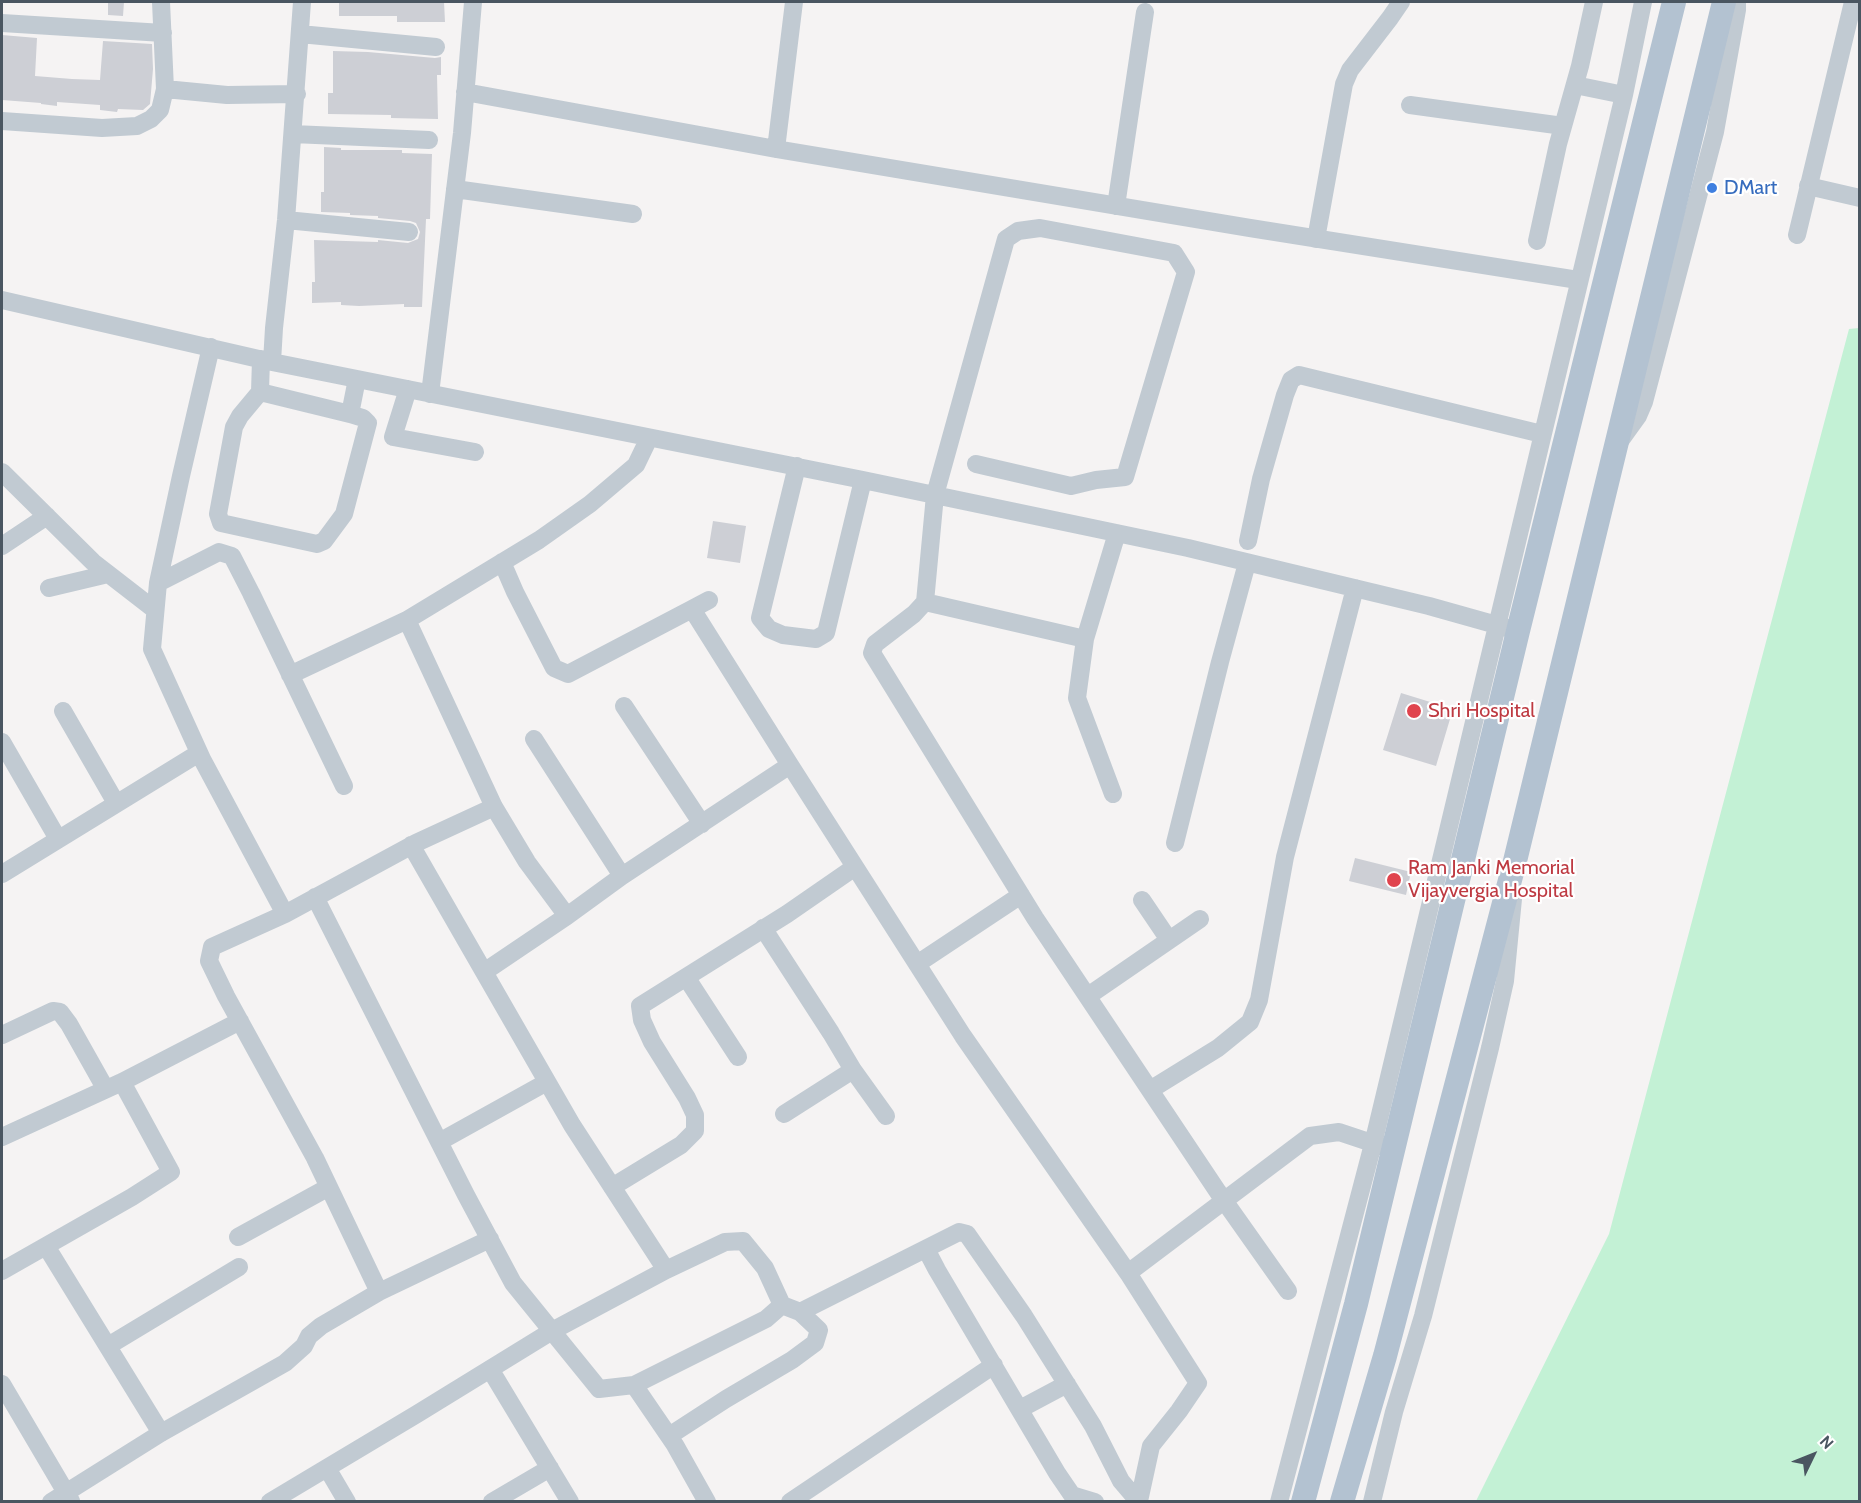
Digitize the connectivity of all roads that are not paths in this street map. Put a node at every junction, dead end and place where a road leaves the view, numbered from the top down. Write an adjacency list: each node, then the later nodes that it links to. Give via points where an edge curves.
1 (161, 2): 14 (street)
2 (302, 2): 15 (street)
3 (473, 2): 19 (street)
4 (794, 2): 27 (street)
5 (1401, 2): 36 (street, via 1350,70 1344,84)
6 (1594, 2): 17 (street)
7 (1643, 2): 21 (street)
8 (1674, 2): 73 (main road)
9 (1724, 2): 50 (main road)
10 (1737, 2): 50 (street, via 1715,132 1644,402)
11 (1853, 2): 28 (street)
12 (1145, 12): 31 (street)
13 (2, 22): 14 (street)
14 (163, 33): 18 (street)
15 (300, 34): 16 (street); 20 (street)
16 (436, 47)
17 (1575, 85): 21 (street); 24 (street)
18 (165, 89): 20 (street, via 227,95); 23 (street, via 160,111 137,126 102,128)
19 (465, 92): 27 (street); 29 (street)
20 (297, 94): 25 (street)
21 (1623, 96): 38 (street)
22 (1410, 105): 24 (street)
23 (2, 121)
24 (1563, 126): 37 (street)
25 (293, 134): 26 (street); 33 (street)
26 (429, 140)
27 (776, 148): 31 (street)
28 (1808, 186): 30 (street); 35 (street)
29 (455, 189): 32 (street); 45 (street)
30 (1860, 198)
31 (1116, 206): 36 (street)
32 (633, 214)
33 (286, 220): 34 (street); 41 (street, via 274,328)
34 (409, 232)
35 (1797, 235)
36 (1316, 239): 38 (street)
37 (1537, 241)
38 (1578, 280): 47 (street)
39 (2, 300): 40 (street)
40 (212, 347): 41 (street); 65 (street)
41 (266, 360): 42 (street); 44 (street)
42 (357, 379): 43 (street); 46 (street)
43 (408, 389): 45 (street); 48 (street)
44 (260, 392): 46 (street); 46 (street, via 234,427 218,514 221,523 317,544 324,541 344,514 368,423)
45 (430, 394): 49 (street)
46 (350, 414)
47 (1542, 434): 60 (street, via 1299,375 1291,380 1285,396); 73 (street)
48 (393, 437): 51 (street); 59 (street, via 370,448)
49 (649, 438): 53 (street); 62 (street, via 636,465 590,504)
50 (1616, 448): 90 (main road)
51 (475, 452)
52 (976, 464): 56 (street, via 1071,486 1125,477 1186,272 1174,253 1040,228 1018,231 1006,239)
53 (797, 466): 55 (street); 55 (street, via 760,618 769,629 783,635 816,639 826,633)
54 (2, 472): 57 (street)
55 (863, 480): 56 (street)
56 (935, 495): 58 (street); 69 (street)
57 (47, 516): 61 (street); 64 (street)
58 (1117, 533): 63 (street); 74 (street)
59 (341, 536)
60 (1248, 541)
61 (2, 546)
62 (502, 562): 70 (street, via 554,668 568,674); 72 (street)
63 (1247, 563): 67 (street); 88 (street)
64 (108, 574): 66 (street); 71 (street)
65 (158, 583): 71 (street); 75 (street, via 219,552 232,556)
66 (49, 588)
67 (1355, 588): 73 (street); 113 (street, via 1285,858 1259,1000 1250,1022 1218,1048)
68 (709, 600): 70 (street)
69 (925, 602): 74 (street); 94 (street, via 875,644 872,653)
70 (692, 609): 81 (street)
71 (155, 610): 80 (street, via 152,649)
72 (406, 620): 75 (street); 85 (street)
73 (1508, 628): 120 (main road)
74 (1086, 639): 83 (street, via 1077,698)
75 (290, 675): 82 (street)
76 (624, 706): 86 (street)
77 (63, 711): 84 (street)
78 (534, 739): 93 (street)
79 (2, 742): 87 (street)
80 (199, 753): 84 (street); 97 (street)
81 (790, 765): 86 (street); 91 (street)
82 (344, 786)
83 (1113, 794)
84 (116, 803): 87 (street)
85 (494, 807): 89 (street); 98 (street, via 526,862)
86 (702, 824): 93 (street)
87 (58, 839): 92 (street)
88 (1175, 843)
89 (411, 845): 95 (street); 103 (street)
90 (1515, 861): 114 (main road); 117 (street, via 1505,981)
91 (855, 867): 100 (street); 102 (street)
92 (2, 874)
93 (622, 876): 98 (street)
94 (1021, 895): 102 (street); 105 (street)
95 (315, 897): 97 (street); 119 (street)
96 (1142, 900): 101 (street)
97 (285, 914): 106 (street, via 212,947 209,961)
98 (567, 916): 103 (street)
99 (1200, 919): 101 (street)
100 (763, 928): 104 (street); 109 (street)
101 (1169, 940): 105 (street)
102 (917, 964): 131 (street)
103 (484, 972): 111 (street)
104 (686, 977): 108 (street); 122 (street, via 640,1006 652,1042 695,1115 694,1131 681,1145)
105 (1088, 996): 113 (street)
106 (240, 1021): 110 (street); 121 (street)
107 (2, 1035): 112 (street, via 53,1011 60,1012)
108 (738, 1057)
109 (853, 1070): 115 (street); 116 (street)
110 (122, 1082): 112 (street); 126 (street, via 171,1172)
111 (547, 1082): 119 (street); 122 (street)
112 (105, 1088): 118 (street)
113 (1150, 1090): 123 (street)
114 (1449, 1113): 117 (street); 138 (main road)
115 (784, 1114)
116 (886, 1116)
117 (1473, 1118): 138 (street, via 1423,1316)
118 (2, 1137)
119 (439, 1142): 125 (street)
120 (1383, 1147): 123 (street, via 1339,1132 1310,1136); 159 (street); 160 (main road, via 1356,1304)
121 (329, 1187): 124 (street); 133 (street)
122 (612, 1187): 130 (street)
123 (1225, 1202): 131 (street); 132 (street)
124 (238, 1237)
125 (490, 1239): 133 (street); 136 (street, via 513,1283)
126 (46, 1246): 129 (street); 137 (street)
127 (926, 1249): 135 (street); 139 (street); 142 (street, via 958,1232 967,1234)
128 (239, 1267): 137 (street)
129 (2, 1270)
130 (666, 1270): 134 (street, via 725,1242 743,1241 765,1268); 136 (street)
131 (1128, 1273): 151 (street, via 1197,1383 1151,1446)
132 (1288, 1291)
133 (379, 1292): 146 (street, via 321,1326 285,1363)
134 (782, 1305): 135 (street); 143 (street, via 766,1318)
135 (800, 1312): 147 (street, via 819,1330 815,1343)
136 (552, 1331): 140 (street); 143 (street, via 599,1389)
137 (108, 1346): 146 (street)
138 (1397, 1358): 161 (main road); 162 (street)
139 (994, 1365): 145 (street); 157 (street)
140 (490, 1369): 148 (street); 149 (street)
141 (2, 1384): 144 (street)
142 (1066, 1384): 145 (street); 151 (street, via 1122,1481)
143 (634, 1385): 147 (street)
144 (6, 1402): 150 (street)
145 (1020, 1409): 158 (street, via 1072,1495)
146 (161, 1433): 150 (street)
147 (669, 1436): 156 (street)
148 (327, 1468): 152 (street); 153 (street)
149 (550, 1468): 154 (street); 155 (street)
150 (63, 1498)
151 (1140, 1501)
152 (270, 1502)
153 (347, 1502)
154 (492, 1502)
155 (570, 1502)
156 (707, 1502)
157 (790, 1502)
158 (1095, 1502)
159 (1279, 1502)
160 (1303, 1502)
161 (1342, 1502)
162 (1372, 1502)

